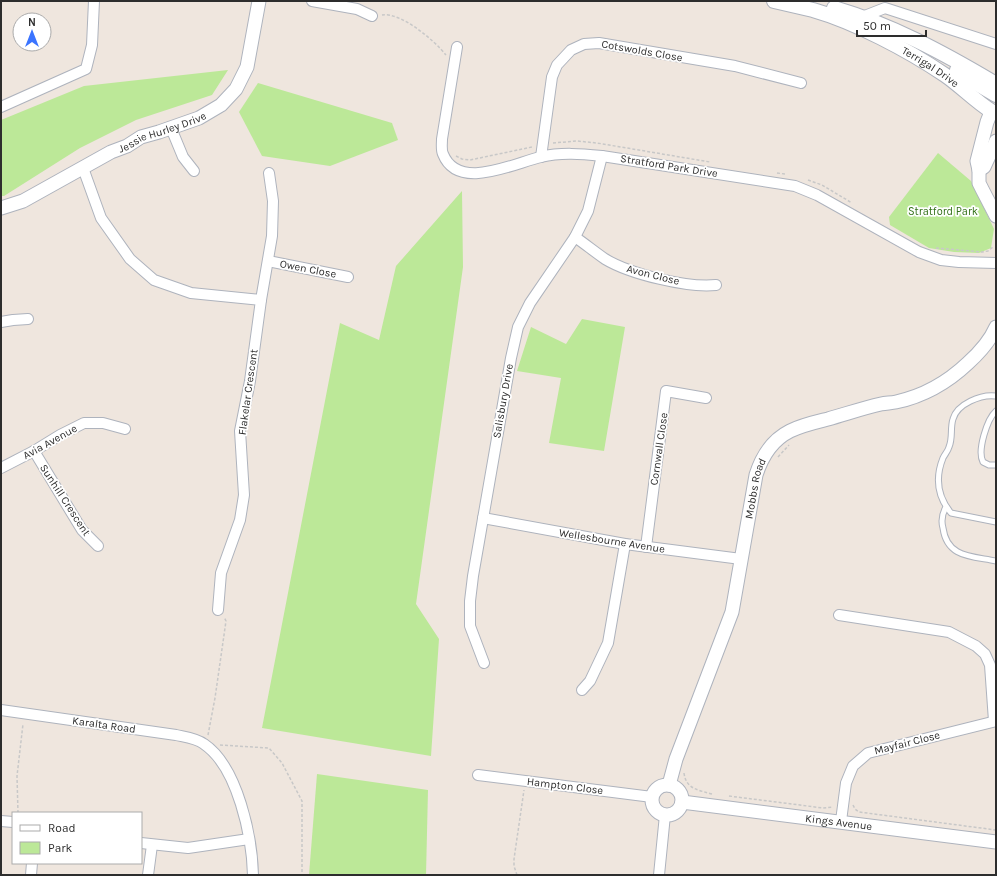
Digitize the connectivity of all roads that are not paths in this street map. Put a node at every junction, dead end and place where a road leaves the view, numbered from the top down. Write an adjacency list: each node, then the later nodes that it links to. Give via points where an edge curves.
1 (94, 1): 14 (street, via 92,45 86,69)
2 (259, 1): 16 (street, Jessie Hurley Drive, via 247,67 236,90 221,105 208,113)
3 (312, 1): 6 (street, via 357,9)
4 (774, 1): 15 (main road, Terrigal Drive, via 814,10 865,30 943,74)
5 (803, 1): 7 (main road, Terrigal Drive)
6 (372, 16)
7 (862, 17): 8 (main road, Terrigal Drive); 9 (street, via 885,8)
8 (898, 32): 12 (main road, Terrigal Drive, via 937,50); 13 (main road, Terrigal Drive, via 905,40)
9 (996, 44)
10 (457, 47): 19 (street, Stratford Park Drive, via 442,144 442,153 449,165 471,173 497,171)
11 (801, 83): 19 (street, Cotswolds Close, via 735,66 599,43 584,44 570,50 557,65 552,77)
12 (996, 84)
13 (996, 94)
14 (1, 107)
15 (990, 111): 21 (street, via 977,162)
16 (170, 128): 20 (street, Jessie Hurley Drive, via 141,137); 22 (street, via 183,157)
17 (996, 141): 21 (street, via 984,167)
18 (602, 156): 19 (street, Stratford Park Drive, via 571,153); 27 (street, Salisbury Drive, via 588,211); 29 (street, Stratford Park Drive, via 795,186 818,195 919,252 941,260)
19 (541, 157)
20 (83, 168): 25 (street, Jessie Hurley Drive, via 23,201); 32 (street, via 102,218 130,259 154,280 191,293)
21 (980, 170): 24 (street, via 979,183)
22 (194, 171)
23 (270, 173): 28 (street, Flakelar Crescent, via 273,201)
24 (992, 200): 26 (street)
25 (1, 208)
26 (996, 216)
27 (575, 237): 31 (street, Avon Close, via 606,259 638,273); 44 (street, Salisbury Drive, via 530,303 518,328)
28 (268, 261): 30 (street, Owen Close); 32 (street, Flakelar Crescent)
29 (996, 263)
30 (348, 277)
31 (716, 286)
32 (261, 300): 51 (street, Flakelar Crescent, via 240,431 244,495 240,520 222,573)
33 (28, 319): 34 (street)
34 (1, 322)
35 (996, 328): 49 (street, Mobbs Road, via 975,357 950,378 927,392 805,425 790,431 771,446 759,463)
36 (996, 396): 43 (lane, via 986,396 967,403 953,417 950,447 938,479 939,492)
37 (706, 398): 48 (street, Cornwall Close, via 666,391)
38 (996, 411): 41 (lane, via 992,414 982,441 981,454 984,462)
39 (125, 429): 40 (street, Avia Avenue, via 103,423 84,423 60,434)
40 (34, 451): 42 (street, Avia Avenue); 47 (street, Sunhill Crescent, via 82,530)
41 (996, 465)
42 (1, 468)
43 (946, 508): 45 (lane, via 957,515); 50 (lane, via 942,524 946,542 963,555)
44 (483, 518): 46 (street, Wellesbourne Avenue); 53 (street, Salisbury Drive, via 470,601 470,626)
45 (996, 522)
46 (625, 544): 48 (street, Wellesbourne Avenue); 54 (street, via 608,643 590,681)
47 (98, 546)
48 (646, 547): 49 (street, Wellesbourne Avenue)
49 (741, 559): 58 (street, Mobbs Road, via 729,621 676,759)
50 (996, 561)
51 (218, 610)
52 (839, 615): 56 (street, via 949,632 976,646 985,654 990,664)
53 (484, 663)
54 (582, 690)
55 (1, 710): 65 (street, Karalta Road, via 176,735 192,738 206,745 230,777 240,802)
56 (995, 721): 63 (street, Mayfair Close, via 868,753 854,766 846,782)
57 (478, 775): 59 (street, Hampton Close)
58 (670, 785): 59 (street, via 660,786); 60 (street, via 678,789)
59 (652, 798): 61 (street, via 656,810)
60 (682, 802): 61 (street, via 678,810); 63 (street, Kings Avenue)
61 (665, 815): 73 (street)
62 (1, 821): 64 (street)
63 (841, 821): 66 (street, Kings Avenue)
64 (12, 822)
65 (249, 840): 68 (street, via 188,848); 72 (street)
66 (996, 842)
67 (142, 843): 68 (street)
68 (152, 845): 71 (street)
69 (32, 864): 70 (street)
70 (31, 875)
71 (148, 875)
72 (252, 875)
73 (659, 875)

